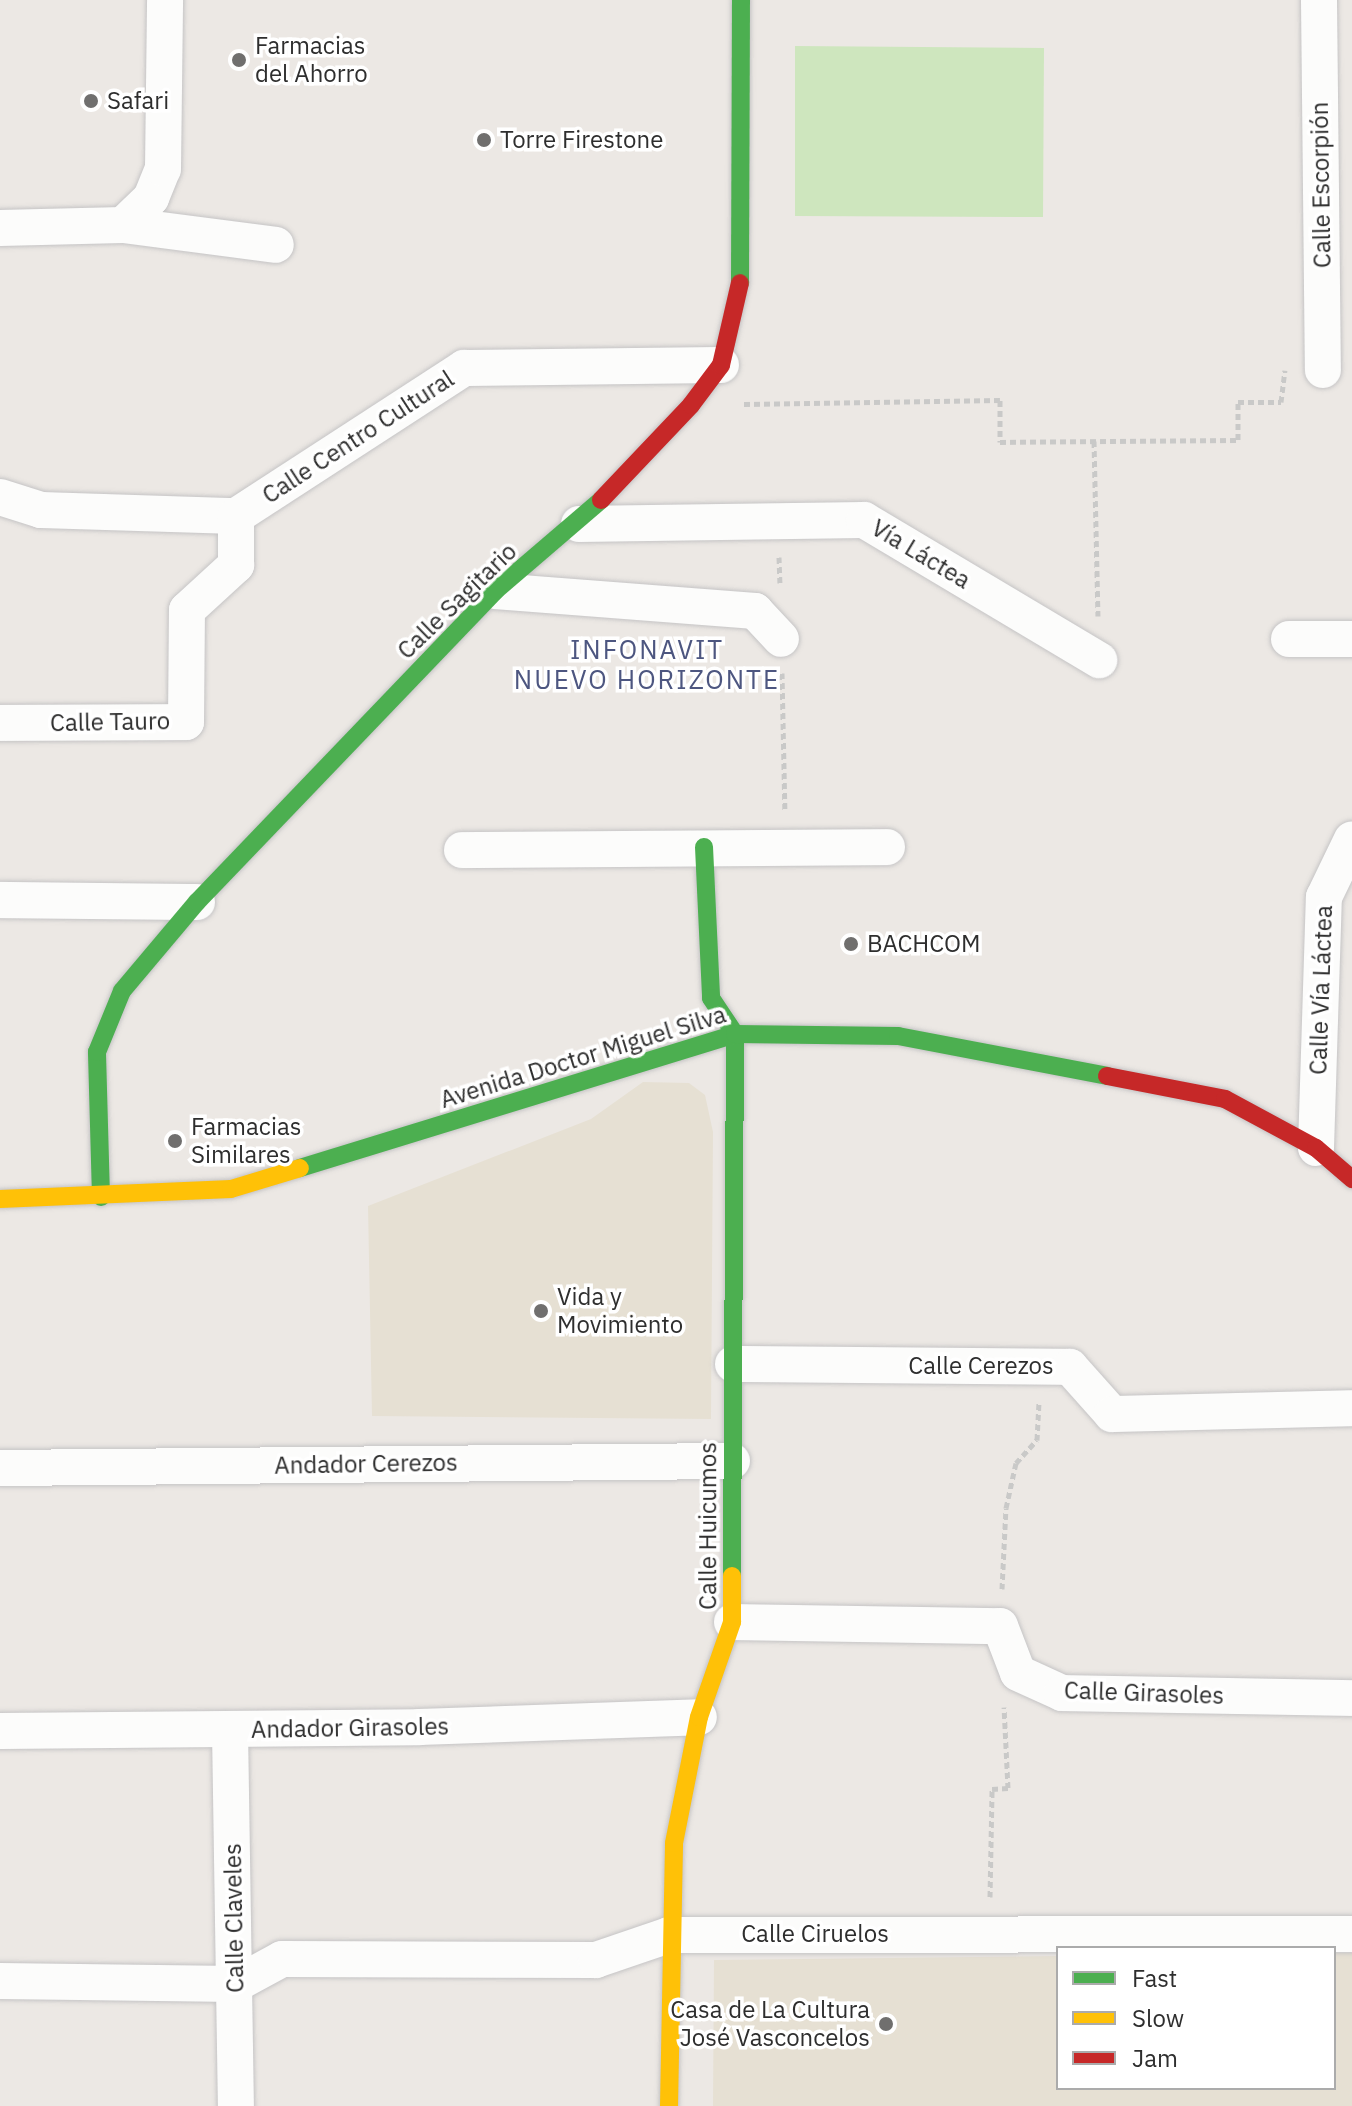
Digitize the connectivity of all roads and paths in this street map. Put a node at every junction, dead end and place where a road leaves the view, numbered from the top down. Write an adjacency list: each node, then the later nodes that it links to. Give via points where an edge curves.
1 (165, 0): 4 (street, via 163,169 151,198)
2 (741, 0): 7 (street, Calle Sagitario, via 743,269)
3 (1319, 0): 8 (street, Calle Escorpión)
4 (123, 225): 5 (street); 6 (street)
5 (0, 228)
6 (276, 245)
7 (721, 365): 9 (street, Calle Sagitario); 12 (street, Calle Centro Cultural, via 464,368)
8 (1323, 370): 10 (path, via 1281,370 1281,402 1238,402 1238,440)
9 (691, 405): 10 (path, via 1000,400 1000,442); 13 (street, Calle Sagitario)
10 (1094, 441): 19 (path)
11 (0, 497): 12 (street, Calle Centro Cultural, via 41,510)
12 (236, 516): 20 (street, Calle Tauro, via 236,565 187,610 186,722)
13 (579, 524): 14 (street, Vía Láctea); 15 (street, Calle Sagitario)
14 (778, 524): 16 (path); 19 (street, Vía Láctea, via 864,520)
15 (495, 591): 16 (street, via 755,611); 28 (street, Calle Sagitario)
16 (781, 639): 22 (path)
17 (1289, 639): 18 (street)
18 (1352, 639)
19 (1099, 660)
20 (0, 723)
21 (1352, 839): 26 (street, Calle Vía Láctea)
22 (786, 845): 23 (street); 24 (street)
23 (704, 847): 25 (street); 29 (street, via 711,998)
24 (887, 847)
25 (462, 850)
26 (1341, 876): 30 (street, Calle Vía Láctea, via 1324,897)
27 (0, 900): 28 (street)
28 (197, 902): 32 (street, Calle Sagitario, via 122,991 97,1052)
29 (735, 1034): 30 (street, Avenida Doctor Miguel Silva, via 898,1036 1225,1099); 32 (street, Avenida Doctor Miguel Silva, via 231,1189); 34 (street, Calle Huicumos)
30 (1316, 1148): 31 (street, Avenida Doctor Miguel Silva)
31 (1352, 1179)
32 (101, 1197): 33 (street, Avenida Doctor Miguel Silva)
33 (0, 1199)
34 (733, 1364): 35 (street, Calle Cerezos); 37 (street, Calle Huicumos)
35 (1040, 1366): 36 (street, Calle Cerezos, via 1070,1367 1112,1414); 40 (path, via 1037,1440 1016,1463 1006,1508)
36 (1352, 1408)
37 (732, 1461): 38 (street, Andador Cerezos); 39 (street, Calle Huicumos)
38 (0, 1468)
39 (732, 1622): 40 (street); 43 (street, Calle Huicumos)
40 (1000, 1626): 41 (street, Calle Girasoles, via 1018,1673 1062,1693)
41 (1352, 1698)
42 (1004, 1700): 46 (path, via 1008,1788 992,1789)
43 (699, 1717): 44 (street, Andador Girasoles); 48 (street, Calle Huicumos, via 674,1843)
44 (230, 1730): 45 (street, Andador Girasoles); 50 (street, Calle Claveles)
45 (0, 1731)
46 (989, 1934): 47 (street, Calle Ciruelos); 48 (street, Calle Ciruelos)
47 (1352, 1934)
48 (669, 1935): 50 (street, Calle Ciruelos, via 596,1960 282,1959); 52 (street, Calle Huicumos)
49 (0, 1981): 50 (street)
50 (236, 1984): 51 (street, Calle Claveles)
51 (236, 2106)
52 (669, 2106)

